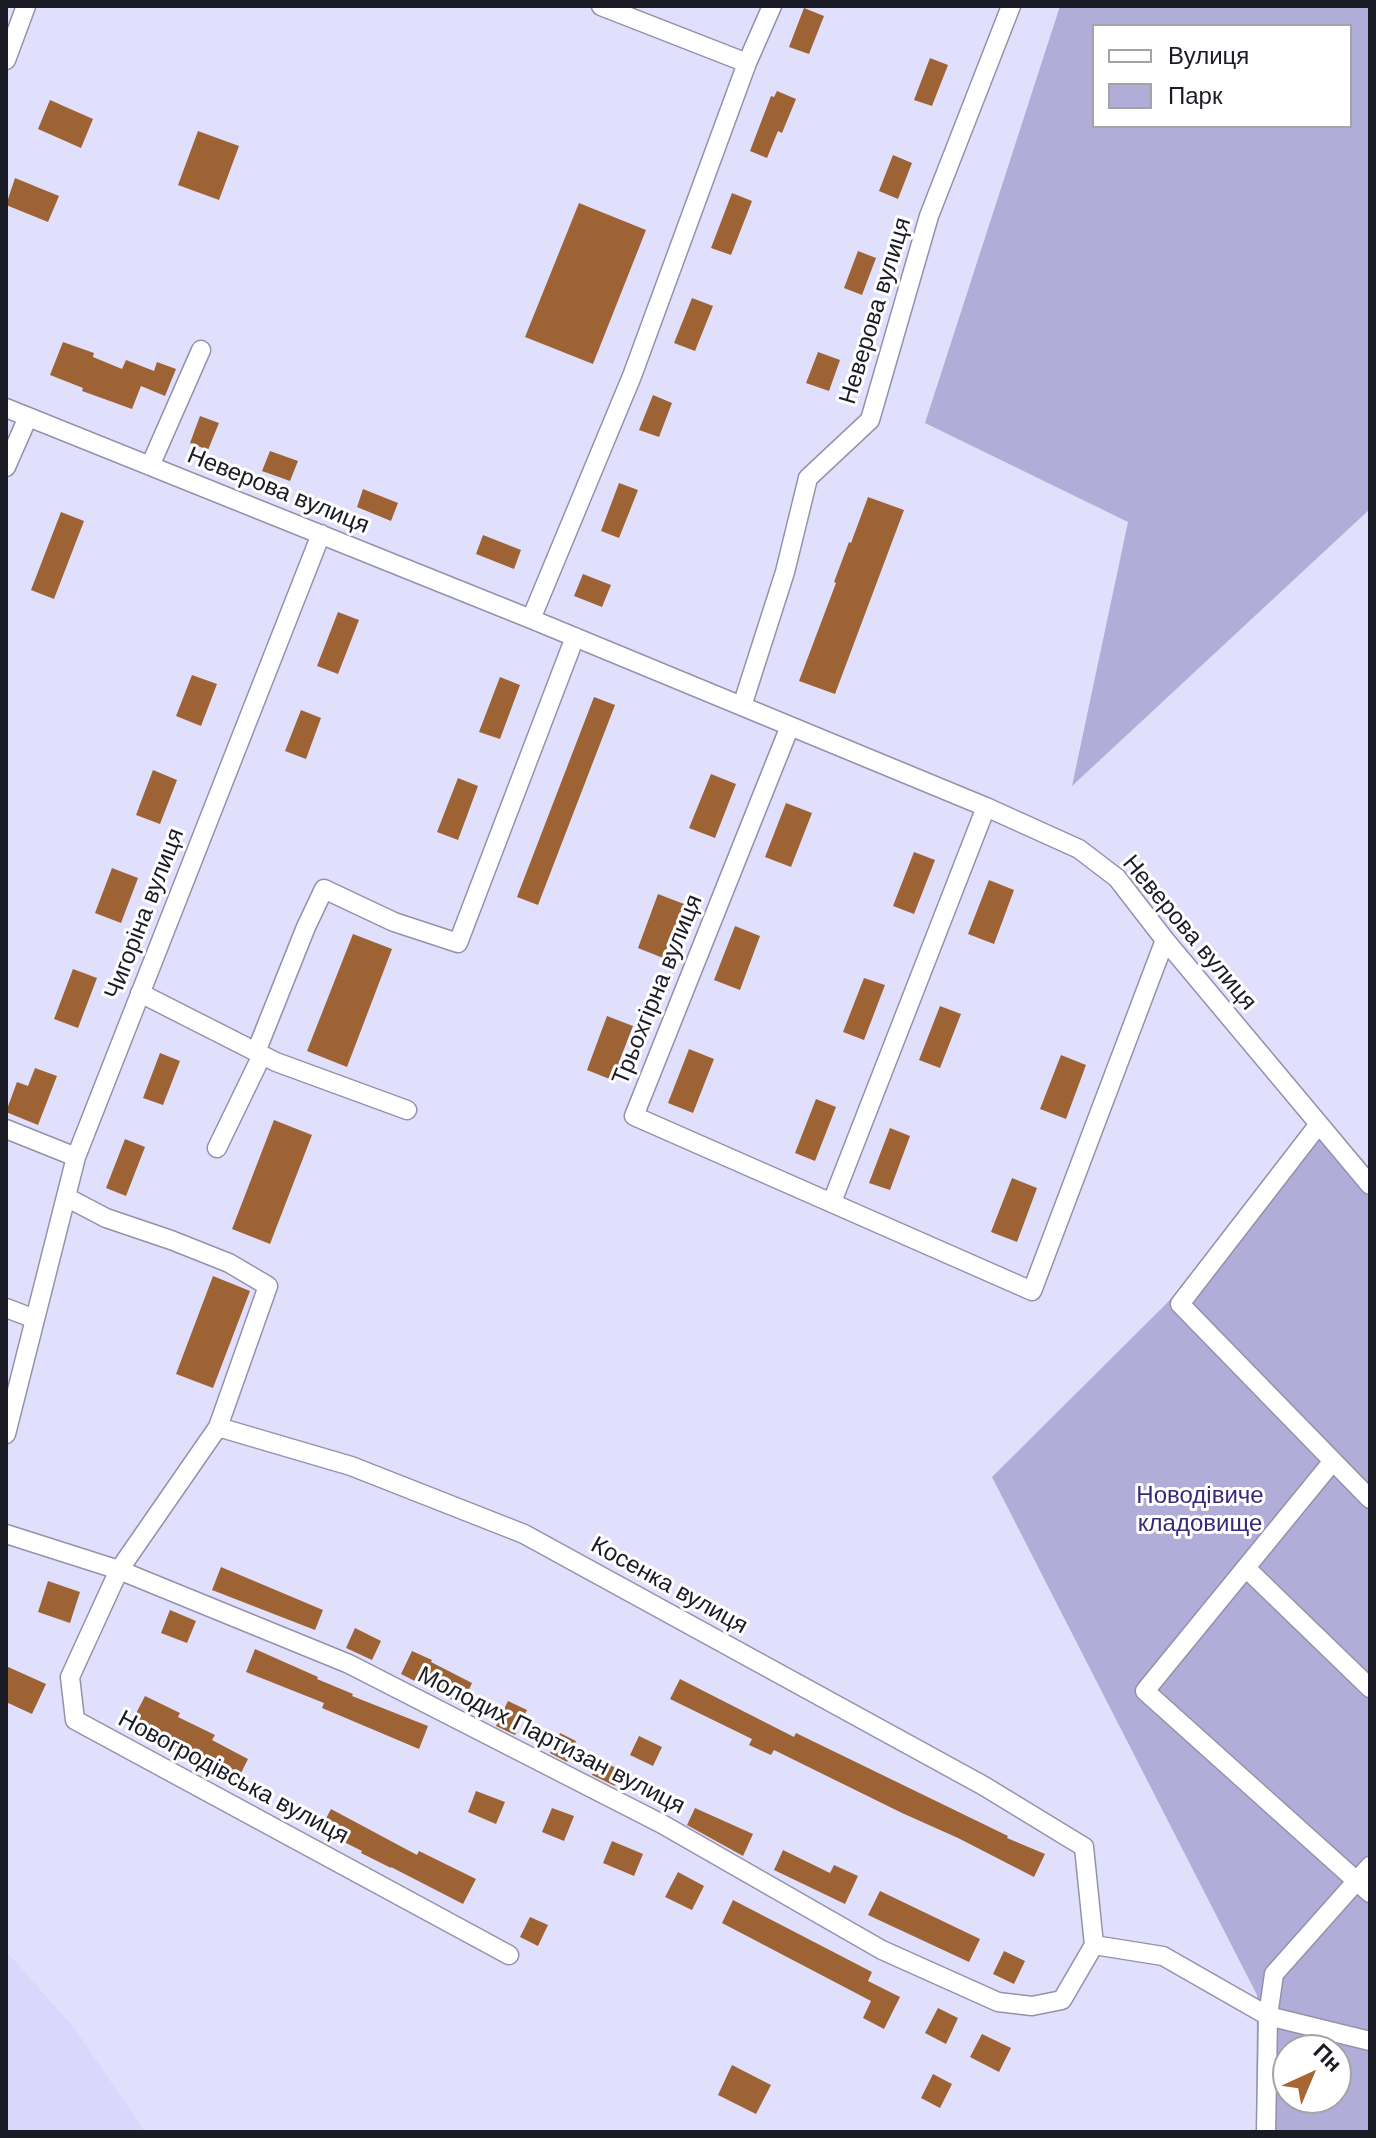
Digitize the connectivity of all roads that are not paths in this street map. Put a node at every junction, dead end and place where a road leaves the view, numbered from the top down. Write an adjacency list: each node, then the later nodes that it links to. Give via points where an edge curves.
1 (26, 6): 5 (street)
2 (601, 6): 6 (street)
3 (772, 6): 6 (street)
4 (1011, 6): 15 (street, Неверова вулиця, via 929,216 870,420 808,478 785,572)
5 (7, 52)
6 (747, 63): 13 (street, via 632,376)
7 (201, 350): 10 (street)
8 (6, 408): 9 (street, Неверова вулиця)
9 (28, 417): 10 (street, Неверова вулиця); 11 (street)
10 (150, 466): 12 (street, Неверова вулиця)
11 (6, 467)
12 (321, 534): 13 (street, Неверова вулиця); 19 (street, Чигоріна вулиця)
13 (531, 619): 14 (street, Неверова вулиця)
14 (575, 637): 15 (street, Неверова вулиця); 20 (street, via 458,943 394,922 324,889)
15 (742, 706): 16 (street, Неверова вулиця)
16 (790, 726): 17 (street, Неверова вулиця); 28 (street, Трьохгірна вулиця, via 634,1116)
17 (986, 807): 18 (street, Неверова вулиця, via 1079,849 1117,878); 28 (street)
18 (1165, 940): 22 (street, Неверова вулиця); 28 (street, Трьохгірна вулиця, via 1032,1291)
19 (140, 993): 20 (street); 25 (street, Чигоріна вулиця)
20 (259, 1053): 21 (street); 24 (street)
21 (407, 1110)
22 (1319, 1124): 26 (street, Неверова вулиця); 33 (street, via 1180,1304)
23 (6, 1129): 25 (street)
24 (217, 1148)
25 (76, 1157): 27 (street, Чигоріна вулиця)
26 (1370, 1185)
27 (66, 1197): 30 (street, Чигоріна вулиця); 31 (street, via 106,1218 229,1263 268,1286)
28 (832, 1202)
29 (6, 1308): 30 (street)
30 (35, 1319): 32 (street, Чигоріна вулиця)
31 (218, 1427): 37 (street); 41 (street, Косенка вулиця, via 351,1466 524,1534 984,1786 1084,1847)
32 (6, 1434)
33 (1333, 1461): 34 (street); 36 (street)
34 (1370, 1499)
35 (6, 1534): 37 (street, Молодих Партизан вулиця)
36 (1246, 1568): 38 (street); 40 (street, via 1145,1691)
37 (119, 1570): 41 (street, Молодих Партизан вулиця, via 349,1664 662,1824 882,1950 998,2002 1032,2006 1062,2000); 42 (street, Новогродівська вулиця, via 70,1677 75,1720)
38 (1370, 1688)
39 (1370, 1866): 40 (street)
40 (1363, 1887): 43 (street, via 1274,1974)
41 (1094, 1945): 43 (street, via 1163,1956)
42 (509, 1955)
43 (1268, 2016): 44 (street); 45 (street)
44 (1370, 2041)
45 (1266, 2132)

